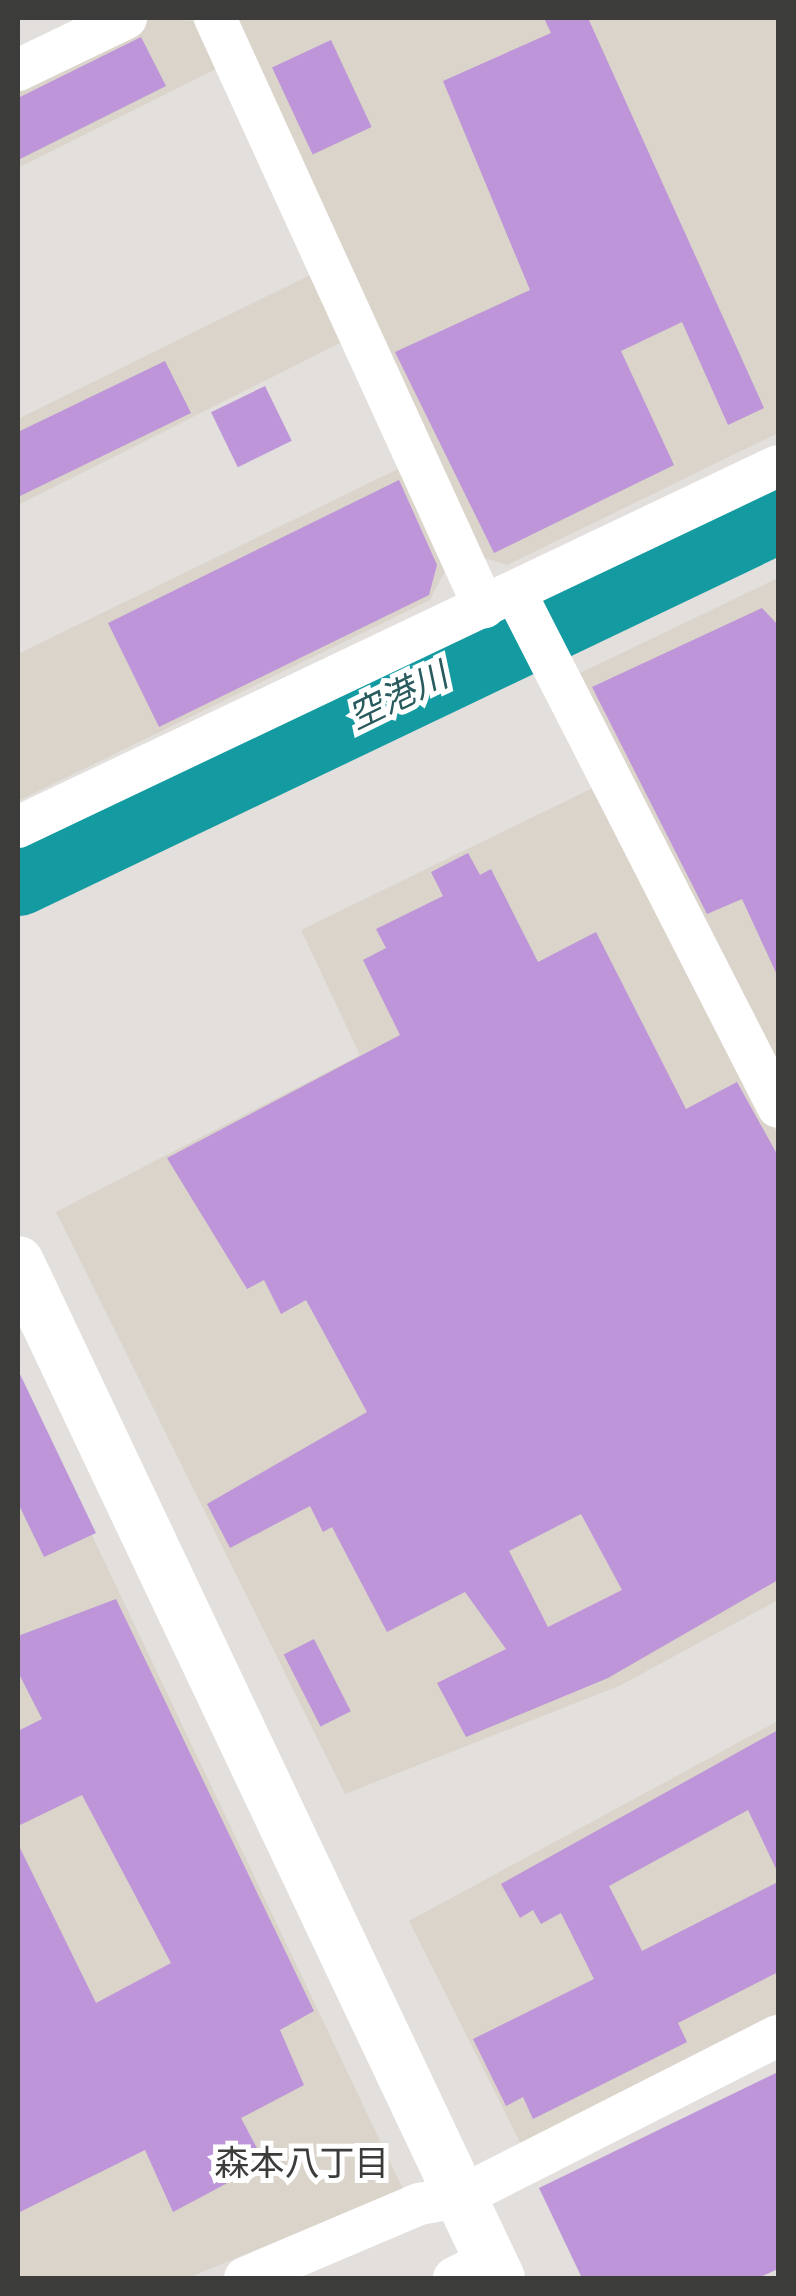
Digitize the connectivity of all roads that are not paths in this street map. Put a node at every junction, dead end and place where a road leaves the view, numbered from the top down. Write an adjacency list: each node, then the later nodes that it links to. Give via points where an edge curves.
1 (126, 18): 3 (street)
2 (215, 18): 5 (street)
3 (18, 70)
4 (778, 466): 5 (street)
5 (507, 603): 6 (street); 7 (street, via 554,670)
6 (18, 827)
7 (778, 1107)
8 (18, 1262): 10 (street)
9 (778, 2036): 10 (street)
10 (460, 2197): 11 (street); 12 (street, via 419,2204)
11 (481, 2272)
12 (245, 2278)

